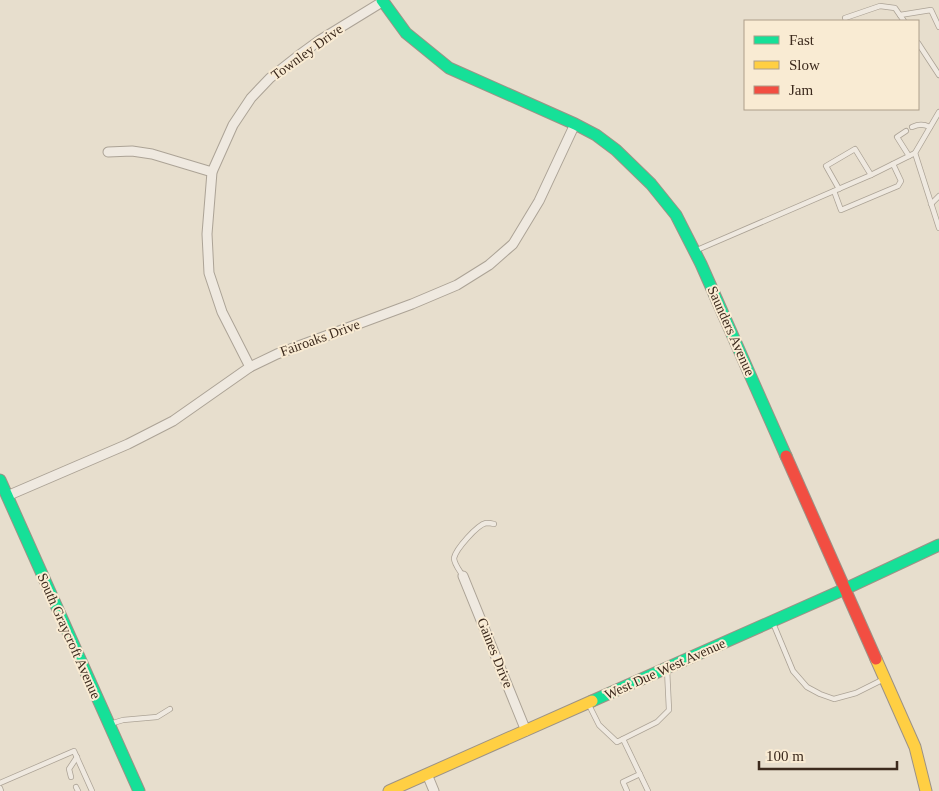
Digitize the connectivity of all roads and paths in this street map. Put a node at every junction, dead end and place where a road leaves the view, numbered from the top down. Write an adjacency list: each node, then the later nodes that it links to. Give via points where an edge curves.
1 (382, 1): 9 (street, Saunders Avenue, via 406,33 449,68); 17 (street, Townley Drive, via 320,40 270,78 251,98 233,126)
2 (900, 15): 3 (lane, via 895,8 880,6); 4 (lane); 5 (lane, via 931,10)
3 (845, 18)
4 (903, 20)
5 (939, 27)
6 (919, 45): 7 (lane)
7 (939, 75)
8 (939, 112): 11 (lane)
9 (575, 124): 24 (street, Saunders Avenue, via 596,135 642,174 676,215); 25 (street, Fairoaks Drive, via 539,201 512,244 489,264 457,285 404,308 284,351)
10 (912, 127): 11 (lane, via 918,124)
11 (930, 127): 14 (lane)
12 (906, 131): 15 (lane, via 897,137)
13 (108, 152): 17 (street, via 152,154)
14 (915, 153): 15 (lane); 22 (lane)
15 (909, 156): 16 (lane)
16 (894, 164): 18 (lane); 20 (lane, via 901,181 898,186 841,210)
17 (212, 172): 25 (street, Townley Drive, via 207,234 209,273 222,312)
18 (871, 175): 19 (lane); 19 (lane, via 854,149 826,166)
19 (839, 189): 20 (lane)
20 (834, 191): 24 (lane)
21 (939, 196): 22 (lane)
22 (931, 204): 23 (lane)
23 (939, 228)
24 (694, 251): 30 (street, Saunders Avenue)
25 (250, 367): 26 (street, Fairoaks Drive, via 173,421 128,444)
26 (3, 490): 36 (street, South Graycroft Avenue)
27 (494, 524): 29 (lane, via 486,523 479,527 456,554 455,563)
28 (939, 545): 30 (street, West Due West Avenue)
29 (463, 576): 37 (street, Gaines Drive)
30 (845, 589): 31 (street, West Due West Avenue); 33 (street, Saunders Avenue)
31 (773, 622): 32 (street, West Due West Avenue); 33 (lane, via 794,671 807,687 820,694 834,698 856,693)
32 (667, 668): 34 (street, West Due West Avenue); 38 (lane, via 669,710 657,722)
33 (885, 678): 50 (street, Saunders Avenue, via 915,747)
34 (589, 703): 37 (street, West Due West Avenue); 38 (lane, via 600,725 617,742)
35 (170, 709): 36 (lane, via 156,717)
36 (109, 724): 45 (street, South Graycroft Avenue)
37 (526, 731): 40 (street, West Due West Avenue)
38 (623, 739): 41 (lane)
39 (76, 757): 42 (lane, via 69,769); 43 (lane, via 74,751); 44 (lane)
40 (427, 774): 46 (street, West Due West Avenue); 47 (street)
41 (640, 774): 48 (lane, via 623,782); 49 (lane)
42 (71, 777)
43 (0, 783)
44 (92, 791)
45 (139, 791)
46 (390, 791)
47 (434, 791)
48 (627, 791)
49 (648, 791)
50 (926, 791)

